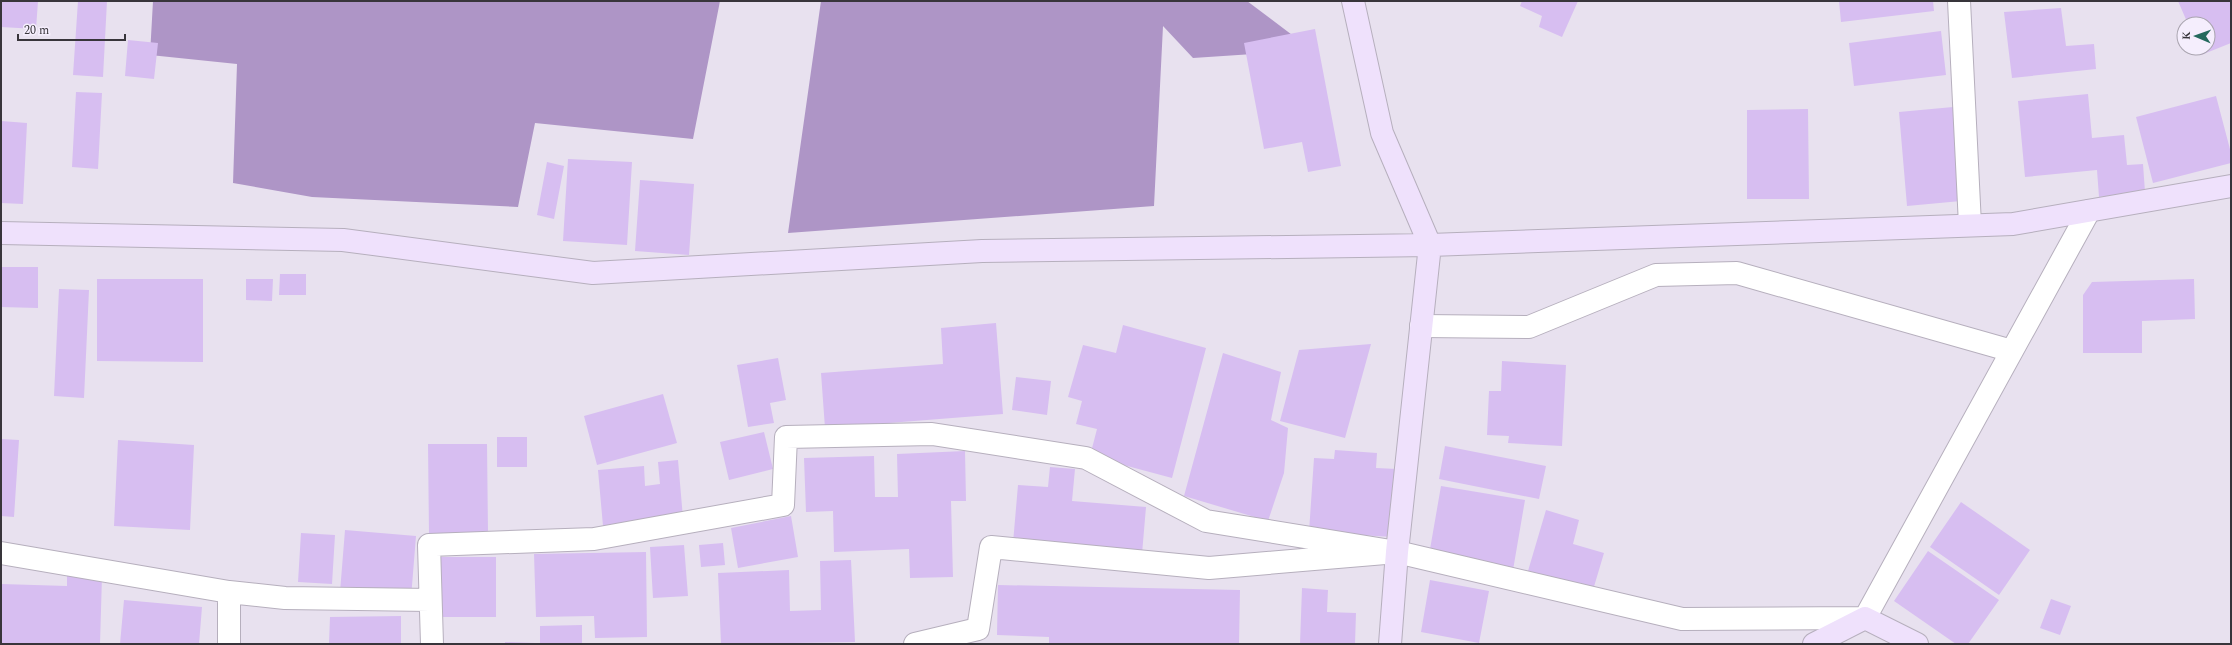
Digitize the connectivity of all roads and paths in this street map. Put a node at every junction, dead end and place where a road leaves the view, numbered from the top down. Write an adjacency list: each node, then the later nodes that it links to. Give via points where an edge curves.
1 (1353, 1): 7 (street, via 1382,133)
2 (1959, 1): 5 (street)
3 (2231, 186): 4 (street)
4 (2089, 211): 5 (street, via 2013,224); 9 (street)
5 (1970, 226): 7 (street)
6 (1, 233): 7 (street, via 343,240 593,273 982,251)
7 (1430, 245): 8 (street)
8 (1421, 326): 9 (street, via 1529,327 1656,275 1737,273); 10 (street)
9 (2012, 351): 14 (street)
10 (1398, 552): 13 (street, via 1206,521 1086,458 932,434 786,437 783,505 594,539 429,545); 14 (street, via 1682,619); 17 (street, via 1209,568 991,547 978,629); 18 (street)
11 (1, 553): 12 (street)
12 (229, 592): 13 (street, via 285,598); 15 (street)
13 (430, 600): 16 (street)
14 (1865, 618): 19 (street); 20 (street)
15 (229, 644)
16 (432, 644)
17 (915, 644)
18 (1390, 644)
19 (1814, 644)
20 (1917, 644)

